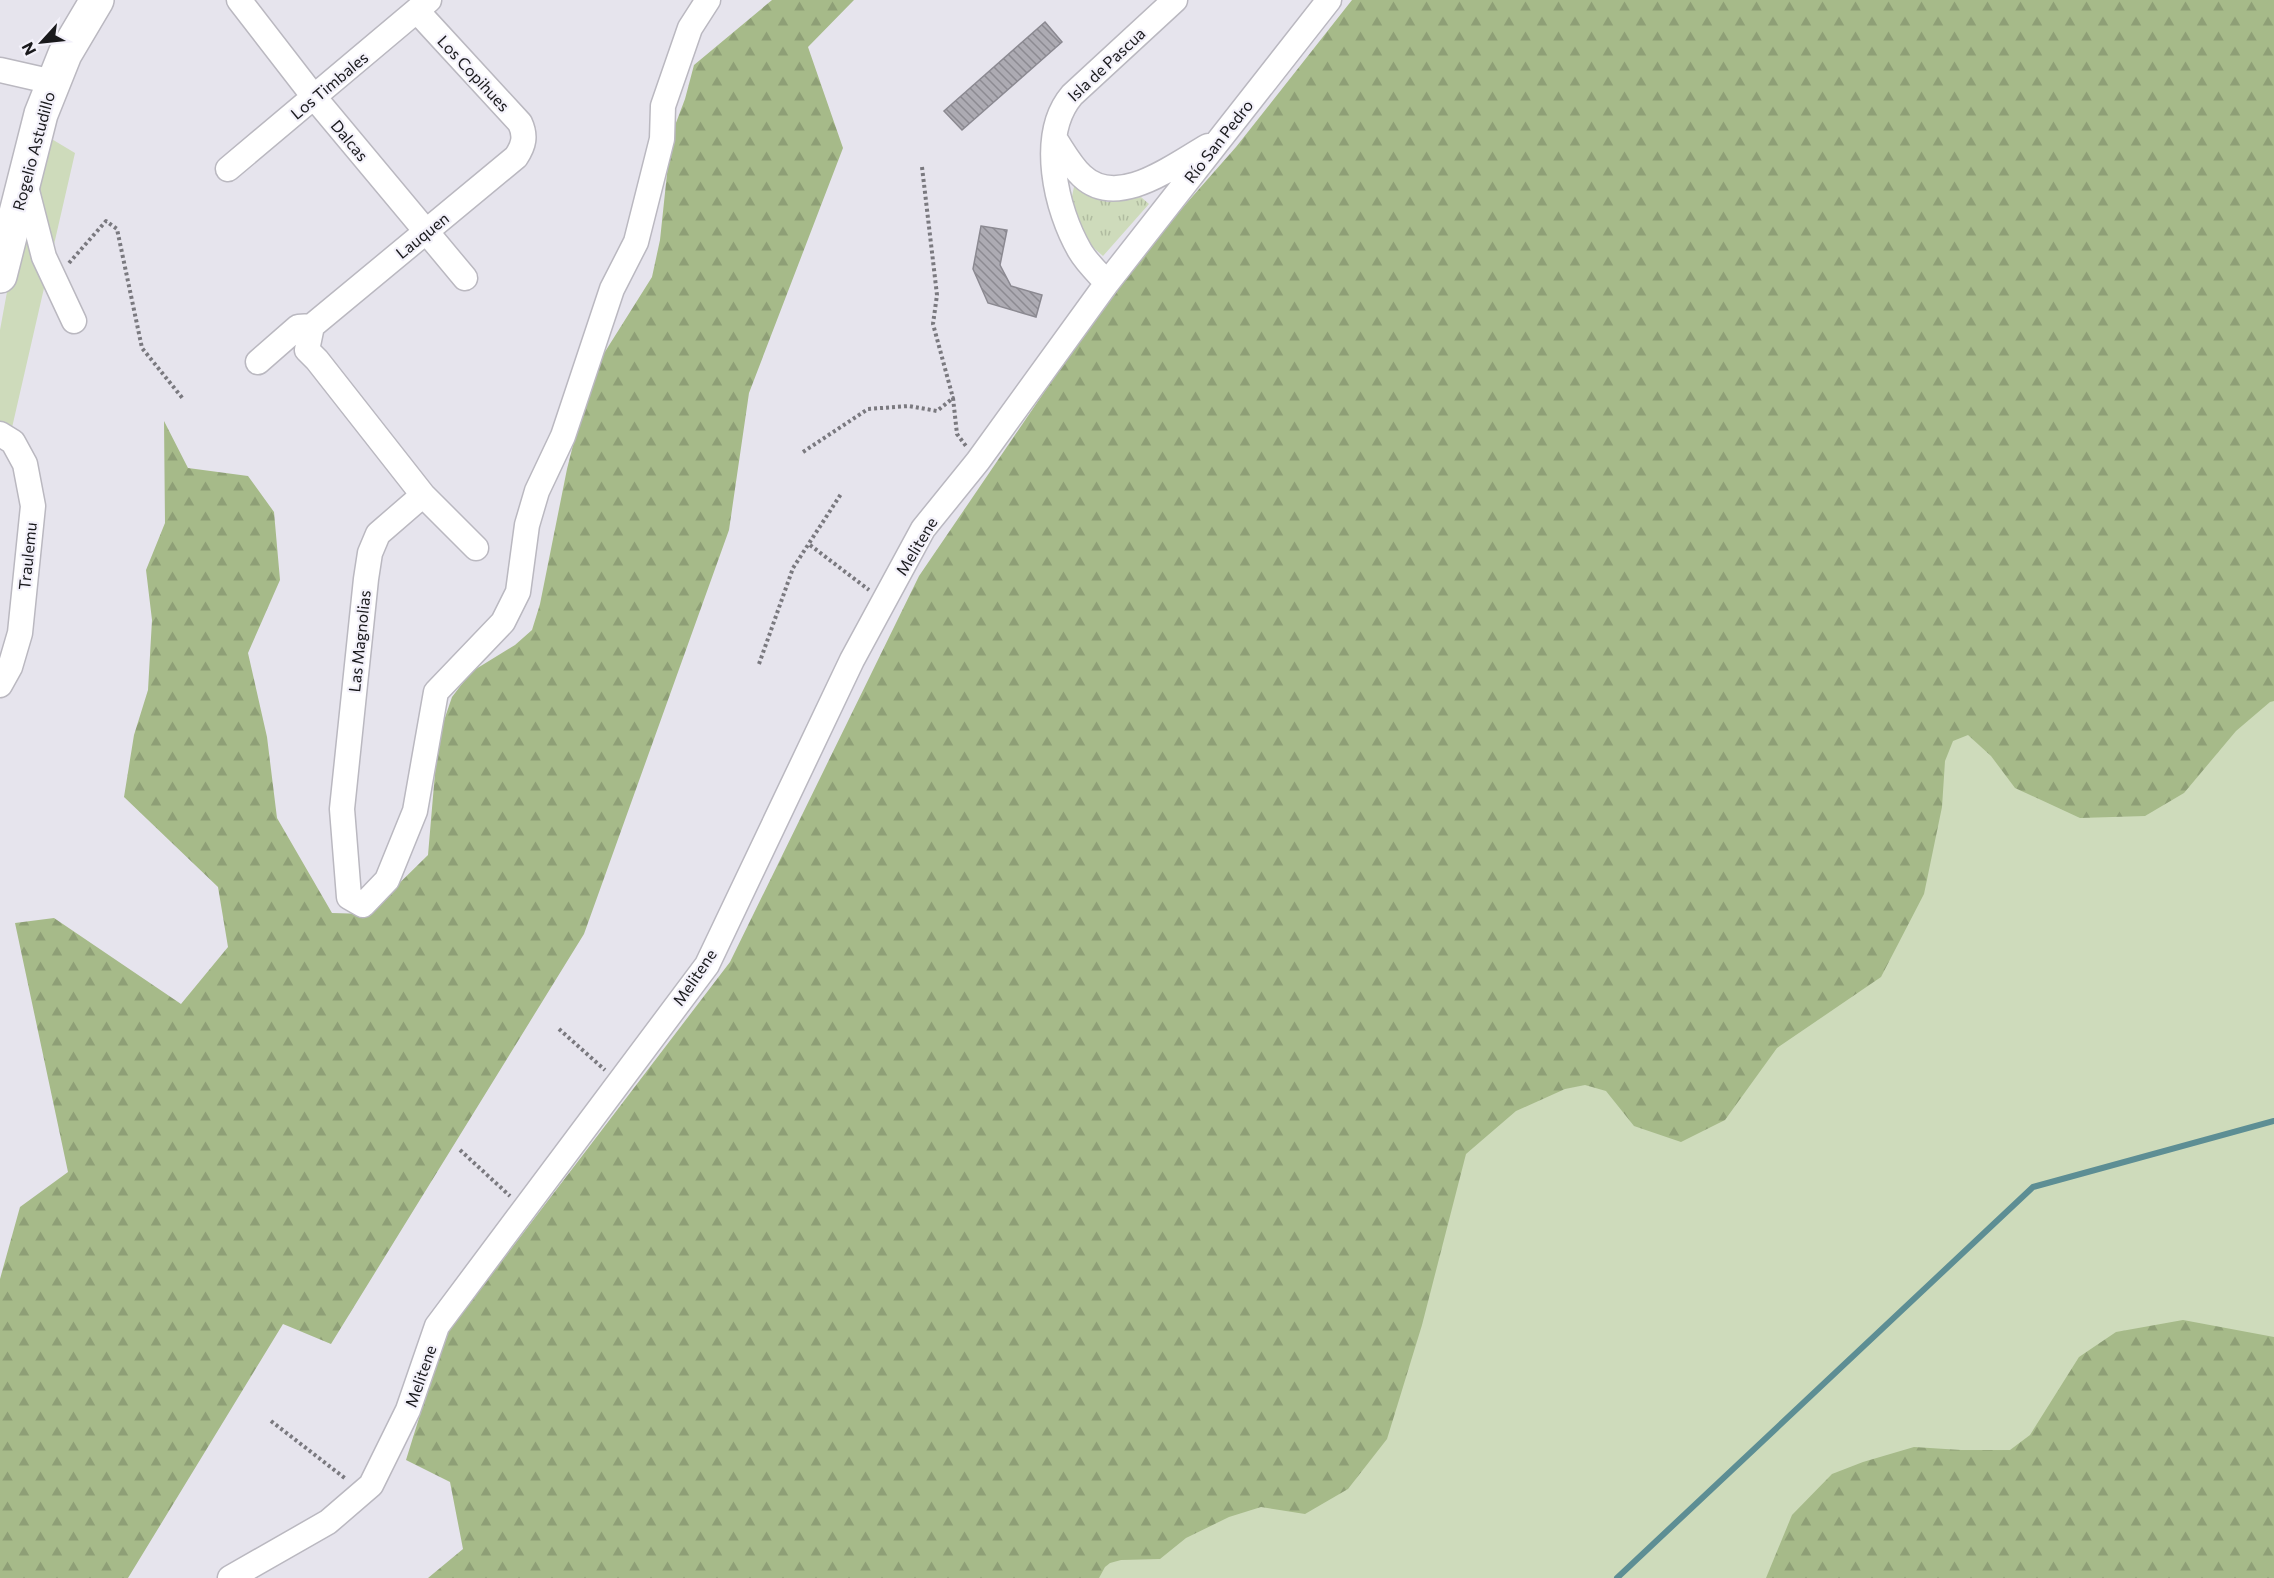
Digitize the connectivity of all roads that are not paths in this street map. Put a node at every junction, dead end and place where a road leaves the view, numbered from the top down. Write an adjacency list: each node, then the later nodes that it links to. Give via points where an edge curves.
1 (97, 0): 8 (street, Rogelio Astudillo)
2 (239, 0): 9 (street, Dalcas)
3 (708, 0): 23 (street, Las Magnolias, via 690,28 663,106 662,139 636,242 612,289 563,436 537,491 527,525 518,592 503,622 436,692 415,811 387,880 363,905 349,897 342,809 370,553 378,534)
4 (1175, 0): 11 (street, Isla de Pascua, via 1072,95 1059,114)
5 (1329, 0): 12 (street, Río San Pedro)
6 (423, 5): 9 (street, Los Timbales); 10 (street, Los Copihues, via 520,123)
7 (0, 70): 8 (street)
8 (53, 82): 14 (street, Rogelio Astudillo, via 40,114)
9 (314, 98): 13 (street, Los Timbales); 15 (street, Dalcas)
10 (524, 138): 15 (street, Lauquen, via 516,157)
11 (1055, 139): 12 (street, via 1083,177 1104,189 1123,189 1148,180); 18 (street, Isla de Pascua, via 1053,167 1065,223 1081,254)
12 (1218, 141): 18 (street, Río San Pedro)
13 (228, 169)
14 (25, 183): 16 (street, Rogelio Astudillo); 19 (street, via 44,257)
15 (427, 232): 17 (street, Dalcas); 20 (street, Lauquen)
16 (0, 276)
17 (465, 278)
18 (1107, 283): 26 (street, Melitene, via 978,461 923,529 852,660 707,965 437,1326 408,1410 371,1485 328,1522)
19 (74, 321)
20 (312, 326): 21 (street, Lauquen, via 298,327); 23 (street, via 307,350)
21 (258, 362)
22 (0, 434): 25 (street, Traulemu, via 13,442 25,464 33,506 20,633)
23 (423, 495): 24 (street)
24 (476, 548)
25 (0, 685)
26 (230, 1578)

